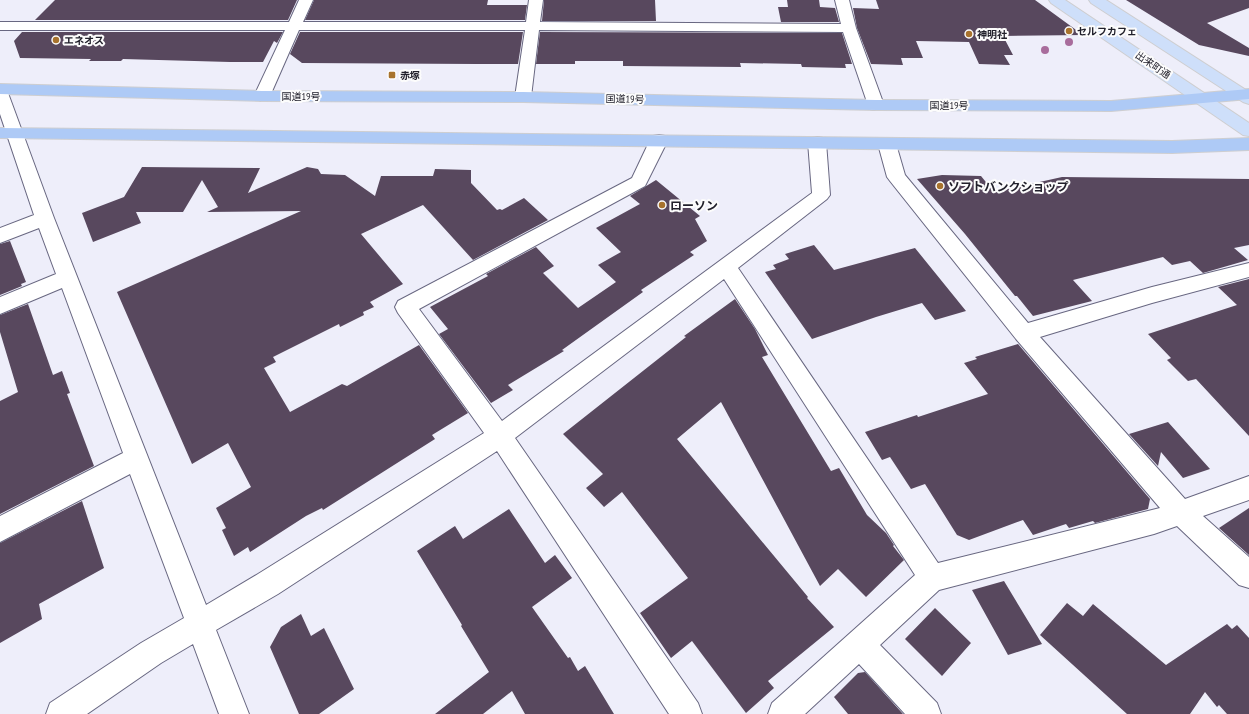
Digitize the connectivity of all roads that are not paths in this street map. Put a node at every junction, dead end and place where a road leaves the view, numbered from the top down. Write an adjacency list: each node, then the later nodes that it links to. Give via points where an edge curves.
1 (306, 0): 7 (street)
2 (536, 0): 8 (street)
3 (842, 0): 9 (street)
4 (1056, 0): 15 (main road, 出来町通)
5 (1096, 0): 13 (main road, 出来町通)
6 (0, 26): 7 (street)
7 (295, 26): 8 (street); 12 (street)
8 (534, 26): 9 (street); 14 (street)
9 (849, 28): 16 (street)
10 (0, 89): 12 (highway, 国道19号)
11 (0, 92): 18 (street)
12 (262, 96): 14 (highway, 国道19号)
13 (1247, 96): 15 (highway, 国道19号)
14 (523, 97): 16 (highway, 国道19号)
15 (1203, 100): 16 (highway, 国道19号, via 1111,106); 17 (main road, 出来町通)
16 (876, 105)
17 (1249, 131)
18 (8, 134): 19 (highway); 23 (street)
19 (659, 140): 20 (highway); 30 (street, via 640,182 405,306)
20 (817, 142): 21 (highway); 25 (street, via 821,195)
21 (887, 144): 22 (highway, via 1172,148); 29 (street, via 896,177)
22 (1249, 144)
23 (45, 218): 24 (street); 27 (street)
24 (0, 236)
25 (727, 267): 30 (street); 36 (street)
26 (1249, 270): 29 (street, via 1152,295)
27 (68, 277): 28 (street); 31 (street)
28 (0, 306)
29 (1024, 333): 33 (street)
30 (500, 436): 37 (street); 41 (street)
31 (137, 458): 34 (street); 37 (street)
32 (1249, 488): 33 (street)
33 (1180, 512): 35 (street); 36 (street, via 1154,522)
34 (0, 530)
35 (1249, 575)
36 (932, 578): 38 (street)
37 (200, 626): 39 (street, via 151,653); 40 (street)
38 (859, 644): 42 (street); 43 (street)
39 (61, 714)
40 (234, 714)
41 (687, 714)
42 (783, 714)
43 (926, 714)

